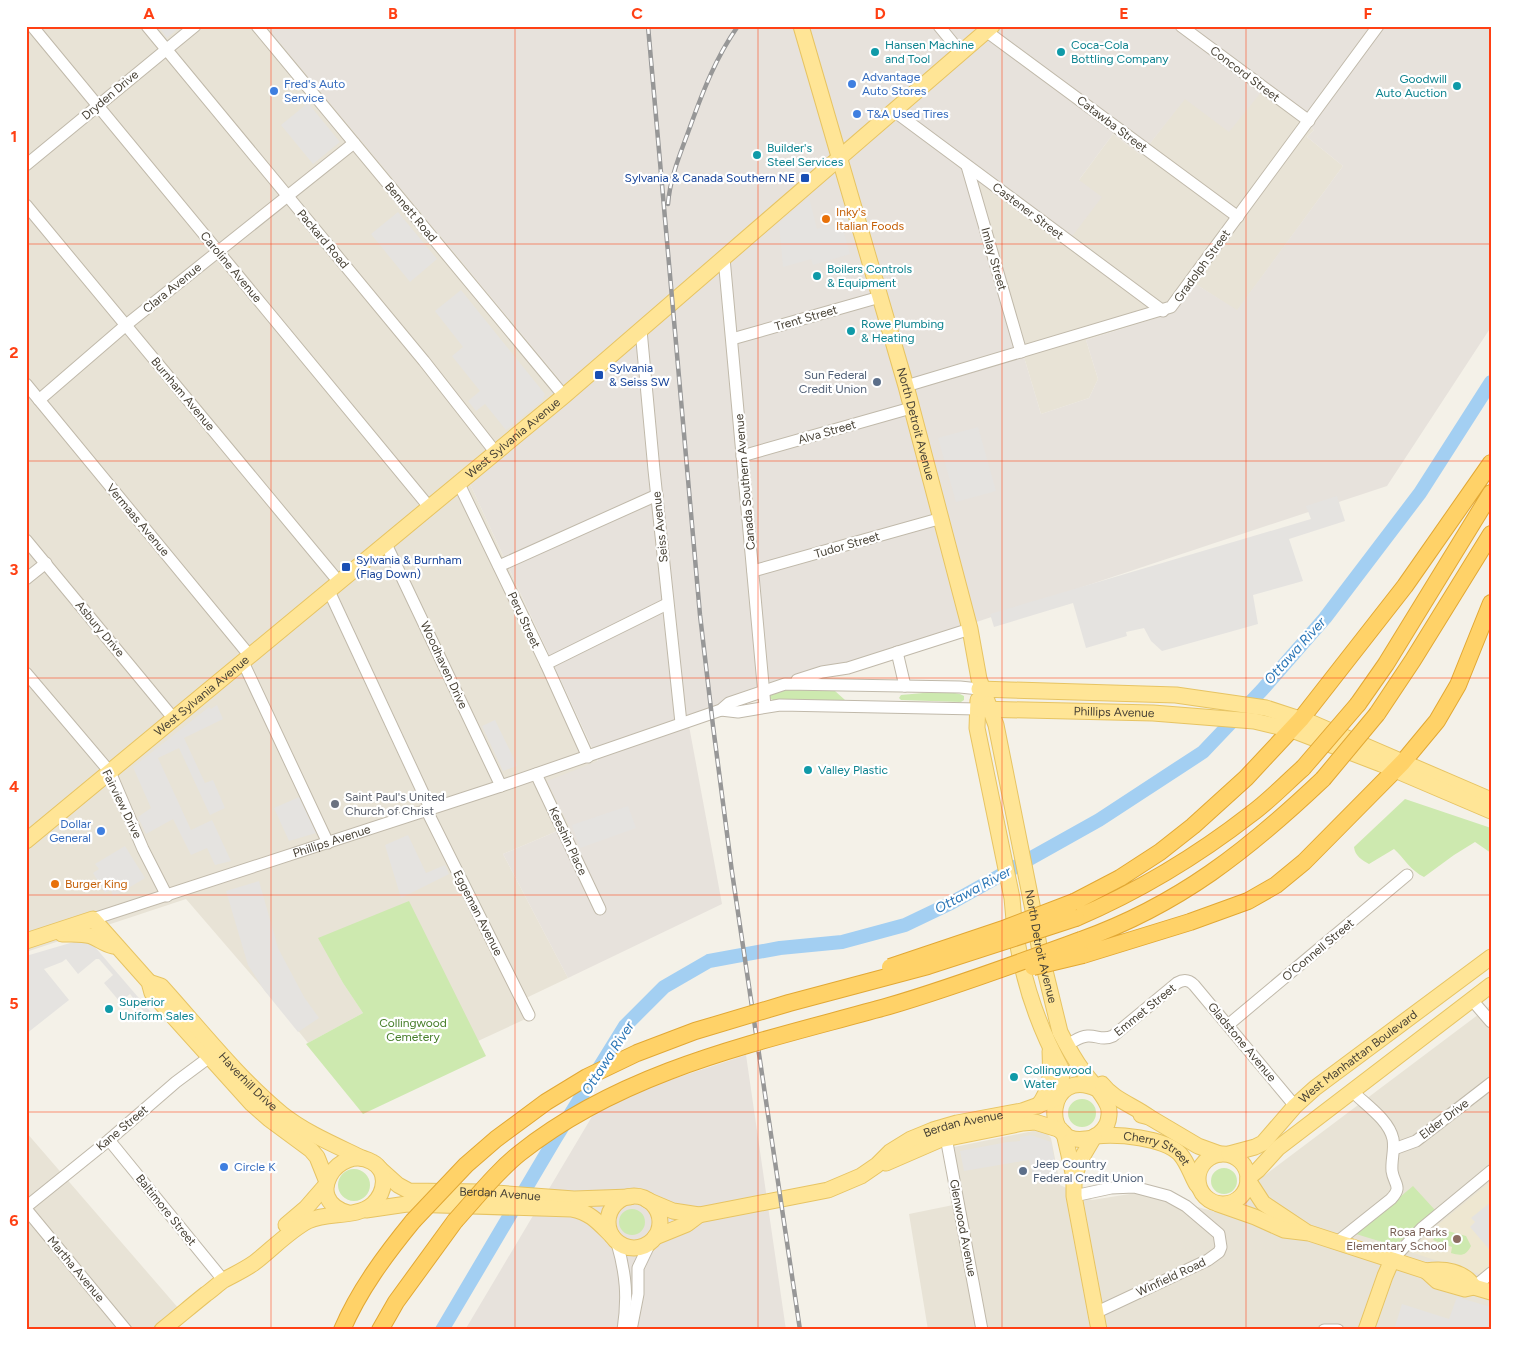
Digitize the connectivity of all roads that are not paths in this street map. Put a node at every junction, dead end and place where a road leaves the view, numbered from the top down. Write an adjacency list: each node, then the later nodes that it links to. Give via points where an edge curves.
1 (32, 26): 12 (street, Caroline Avenue)
2 (147, 26): 10 (street, Packard Road)
3 (195, 26): 10 (street, Dryden Drive)
4 (258, 26): 15 (street, Bennett Road)
5 (800, 26): 16 (main road, North Detroit Avenue)
6 (939, 26): 11 (street)
7 (1181, 26): 14 (street, Concord Street)
8 (1378, 26): 14 (street, Gradolph Street)
9 (989, 29): 11 (main road, West Sylvania Avenue); 21 (street, Catawba Street)
10 (166, 49): 12 (street, Dryden Drive); 19 (street, Packard Road)
11 (961, 53): 13 (main road, West Sylvania Avenue)
12 (98, 106): 17 (street, Dryden Drive); 22 (street, Caroline Avenue)
13 (894, 111): 16 (main road, West Sylvania Avenue); 18 (street, Castener Street)
14 (1309, 121): 21 (street, Gradolph Street)
15 (354, 143): 19 (street, Clara Avenue); 32 (street, Bennett Road)
16 (839, 159): 23 (main road, West Sylvania Avenue); 24 (main road, North Detroit Avenue)
17 (26, 165)
18 (967, 166): 25 (street, Castener Street); 29 (street, Imlay Street)
19 (287, 196): 22 (street, Clara Avenue); 35 (street, Packard Road)
20 (26, 205): 26 (street, Burnham Avenue)
21 (1238, 217): 25 (street, Gradolph Street, via 1172,307)
22 (218, 251): 26 (street, Clara Avenue); 41 (street, Caroline Avenue)
23 (724, 258): 27 (main road, West Sylvania Avenue); 28 (street, Canada Southern Avenue)
24 (880, 297): 28 (street, Trent Street); 31 (main road, North Detroit Avenue)
25 (1163, 311): 29 (street, Gradolph Street)
26 (126, 325): 33 (street, Clara Avenue); 50 (street, Burnham Avenue)
27 (641, 330): 32 (main road, West Sylvania Avenue); 40 (street, Seiss Avenue)
28 (732, 339): 36 (street, Canada Southern Avenue)
29 (1022, 352): 31 (street, Gradolph Street)
30 (26, 384): 33 (street, Vermaas Avenue)
31 (906, 386): 34 (main road, North Detroit Avenue)
32 (564, 396): 35 (main road, West Sylvania Avenue)
33 (39, 400): 55 (street, Vermaas Avenue)
34 (911, 408): 36 (street, Alva Street); 42 (main road, North Detroit Avenue)
35 (496, 453): 38 (main road, West Sylvania Avenue)
36 (742, 456): 48 (street, Canada Southern Avenue)
37 (1491, 463): 70 (highway)
38 (459, 484): 41 (main road, West Sylvania Avenue); 47 (street, Peru Street)
39 (1491, 493): 84 (highway, bridge, via 1391,656 1358,704 1303,768 1252,814 1162,876 1114,902)
40 (657, 495): 47 (street); 52 (street, Seiss Avenue)
41 (430, 508): 45 (main road, West Sylvania Avenue)
42 (942, 518): 48 (street, Tudor Street); 53 (main road, North Detroit Avenue)
43 (1491, 534): 89 (highway, bridge, via 1377,714 1323,779 1252,843 1216,870)
44 (26, 540): 46 (street, Asbury Drive)
45 (386, 544): 50 (main road, West Sylvania Avenue); 75 (street, Woodhaven Drive)
46 (46, 563): 49 (street); 68 (street, Asbury Drive)
47 (499, 566): 56 (street, Peru Street)
48 (753, 571): 62 (street, Canada Southern Avenue)
49 (26, 579)
50 (334, 587): 55 (main road, West Sylvania Avenue); 77 (street, Burnham Avenue)
51 (1491, 603): 72 (highway, via 1458,685 1437,721)
52 (667, 604): 56 (street); 69 (street, Seiss Avenue)
53 (970, 629): 54 (street, Phillips Avenue); 61 (main road, North Detroit Avenue)
54 (897, 652): 58 (street, Phillips Avenue); 60 (street)
55 (246, 659): 68 (main road, West Sylvania Avenue); 80 (street, Vermaas Avenue)
56 (546, 664): 71 (street, Peru Street)
57 (26, 673): 73 (street, Fairview Drive)
58 (785, 684): 59 (street, Phillips Avenue); 62 (street, Phillips Avenue)
59 (848, 685): 60 (street, Phillips Avenue); 64 (street)
60 (899, 686): 61 (street, Phillips Avenue); 65 (street)
61 (980, 686): 66 (main road, North Detroit Avenue); 70 (main road, Phillips Avenue, via 1176,695 1279,711)
62 (763, 691): 63 (street, Canada Southern Avenue); 67 (street, Phillips Avenue)
63 (765, 706): 64 (street, Phillips Avenue); 67 (street, Phillips Avenue, via 738,712)
64 (847, 706): 65 (street, Phillips Avenue)
65 (893, 708): 66 (street, Phillips Avenue)
66 (984, 709): 70 (main road, Phillips Avenue, via 1153,713 1241,719 1266,724); 95 (main road, North Detroit Avenue, via 996,725 1039,946); 99 (main road, North Detroit Avenue, via 977,728 1025,979)
67 (721, 710): 69 (street, Phillips Avenue)
68 (174, 719): 73 (main road, West Sylvania Avenue)
69 (681, 723): 71 (street, Phillips Avenue)
70 (1302, 724): 72 (main road, Phillips Avenue); 72 (main road); 84 (highway, via 1194,826)
71 (588, 757): 74 (street, Phillips Avenue)
72 (1399, 767): 76 (main road); 78 (main road, Phillips Avenue); 89 (highway, via 1304,862 1276,885 1248,901 1222,912)
73 (110, 772): 79 (main road, West Sylvania Avenue); 82 (street, Fairview Drive, via 143,850)
74 (536, 774): 75 (street, Phillips Avenue); 83 (street, Keeshin Place)
75 (501, 786): 77 (street, Phillips Avenue)
76 (1491, 800)
77 (429, 810): 80 (street, Phillips Avenue); 94 (street, Eggeman Avenue)
78 (1491, 811)
79 (26, 841)
80 (328, 843): 82 (street, Phillips Avenue)
81 (1407, 875): 97 (street, O'Connell Street)
82 (167, 896): 85 (street, Phillips Avenue)
83 (600, 909)
84 (1075, 910): 142 (highway, bridge, via 1006,928 788,1003 694,1031 587,1077 546,1102 466,1165 390,1249)
85 (93, 919): 86 (main road, Phillips Avenue); 88 (main road, Haverhill Drive)
86 (48, 934): 87 (main road, Phillips Avenue); 88 (main road, via 90,935 104,944)
87 (26, 941)
88 (119, 947): 100 (main road, Haverhill Drive, via 149,982 161,986)
89 (1082, 948): 143 (highway, bridge, via 703,1058 653,1076 578,1114 520,1153 497,1174 456,1221 396,1302)
90 (1487, 963): 107 (main road, West Manhattan Boulevard, via 1332,1074)
91 (1188, 980): 97 (street, Gladstone Avenue); 98 (street, Emmet Street, via 1177,983 1113,1036 1087,1035)
92 (1491, 985): 93 (main road, West Manhattan Boulevard)
93 (1472, 1000): 96 (street); 103 (main road, West Manhattan Boulevard)
94 (529, 1015)
95 (1056, 1015): 98 (main road); 102 (main road, North Detroit Avenue, via 1066,1044)
96 (1491, 1022)
97 (1228, 1025): 107 (street, Gladstone Avenue)
98 (1074, 1042): 108 (main road, via 1110,1094)
99 (1050, 1047): 104 (main road, North Detroit Avenue, via 1061,1068); 106 (main road, via 1049,1088)
100 (214, 1051): 112 (street, Kane Street); 115 (main road, Haverhill Drive, via 283,1114 324,1140); 119 (main road, Haverhill Drive, via 252,1104 312,1150)
101 (1491, 1083): 113 (street, Elder Drive, via 1416,1141)
102 (1097, 1089): 104 (main road, via 1077,1085); 105 (main road)
103 (1353, 1092): 113 (street, via 1386,1126); 118 (main road, West Manhattan Boulevard, via 1278,1148)
104 (1059, 1097): 106 (main road, Berdan Avenue); 110 (main road, via 1054,1114)
105 (1108, 1104): 108 (main road, Cherry Street, via 1118,1110); 111 (main road, via 1106,1125)
106 (1038, 1106): 109 (main road, Berdan Avenue)
107 (1295, 1106): 114 (main road, West Manhattan Boulevard, via 1263,1143)
108 (1149, 1117): 114 (main road, Cherry Street, via 1198,1146)
109 (945, 1132): 110 (main road, Berdan Avenue, via 1029,1122); 129 (main road, Berdan Avenue, via 920,1135 890,1152 852,1181 828,1190); 146 (street, Glenwood Avenue)
110 (1062, 1132): 111 (main road, via 1077,1140); 117 (main road)
111 (1095, 1136): 117 (main road); 120 (main road, Cherry Street, via 1140,1138 1168,1147 1181,1155)
112 (108, 1140): 127 (street, Kane Street); 136 (street, Baltimore Street)
113 (1394, 1149): 133 (street, via 1392,1169 1397,1192)
114 (1224, 1154): 118 (main road, via 1243,1163); 120 (main road, via 1208,1158 1203,1163 1198,1175)
115 (372, 1163): 119 (main road, via 349,1160 338,1165); 124 (main road, Berdan Avenue, via 409,1190 462,1192); 128 (main road, via 384,1180 383,1190 374,1203)
116 (1491, 1171): 134 (street, via 1422,1228)
117 (1074, 1177): 121 (main road)
118 (1248, 1179): 126 (main road, via 1241,1197 1230,1203); 130 (main road, via 1267,1207)
119 (326, 1184): 128 (main road, via 326,1194 331,1203 338,1209); 136 (main road, via 306,1208 232,1269)
120 (1199, 1188): 126 (main road, via 1204,1196)
121 (1074, 1196): 139 (main road); 139 (street, Winfield Road, via 1123,1187 1162,1194 1186,1206 1214,1229 1221,1240 1219,1252 1214,1257)
122 (630, 1197): 123 (main road); 125 (main road, Berdan Avenue); 131 (main road, via 615,1204 610,1212 608,1228)
123 (647, 1200): 129 (main road, Berdan Avenue, via 673,1211); 132 (main road, via 658,1212 660,1221)
124 (505, 1201): 125 (main road, Berdan Avenue); 128 (main road, Berdan Avenue, via 393,1205)
125 (538, 1203): 131 (main road, Berdan Avenue, via 582,1211 595,1218)
126 (1218, 1204): 130 (main road, via 1284,1230)
127 (26, 1208): 140 (street, Martha Avenue)
128 (353, 1212): 136 (main road, via 319,1216 306,1222 253,1264)
129 (699, 1215): 132 (main road, Berdan Avenue)
130 (1309, 1233): 133 (main road)
131 (615, 1240): 132 (main road, via 633,1248 642,1247); 144 (street, via 627,1290)
132 (652, 1240): 145 (street, via 638,1268 638,1294)
133 (1337, 1242): 134 (main road)
134 (1392, 1260): 137 (main road, via 1468,1277); 150 (main road)
135 (1491, 1273): 137 (street)
136 (224, 1281): 141 (main road)
137 (1474, 1287): 138 (main road)
138 (1491, 1292)
139 (1095, 1313): 147 (main road)
140 (126, 1330)
141 (162, 1330)
142 (342, 1330)
143 (380, 1330)
144 (623, 1330)
145 (631, 1330)
146 (982, 1330)
147 (1099, 1330)
148 (1324, 1330): 149 (street)
149 (1338, 1330)
150 (1366, 1330)

